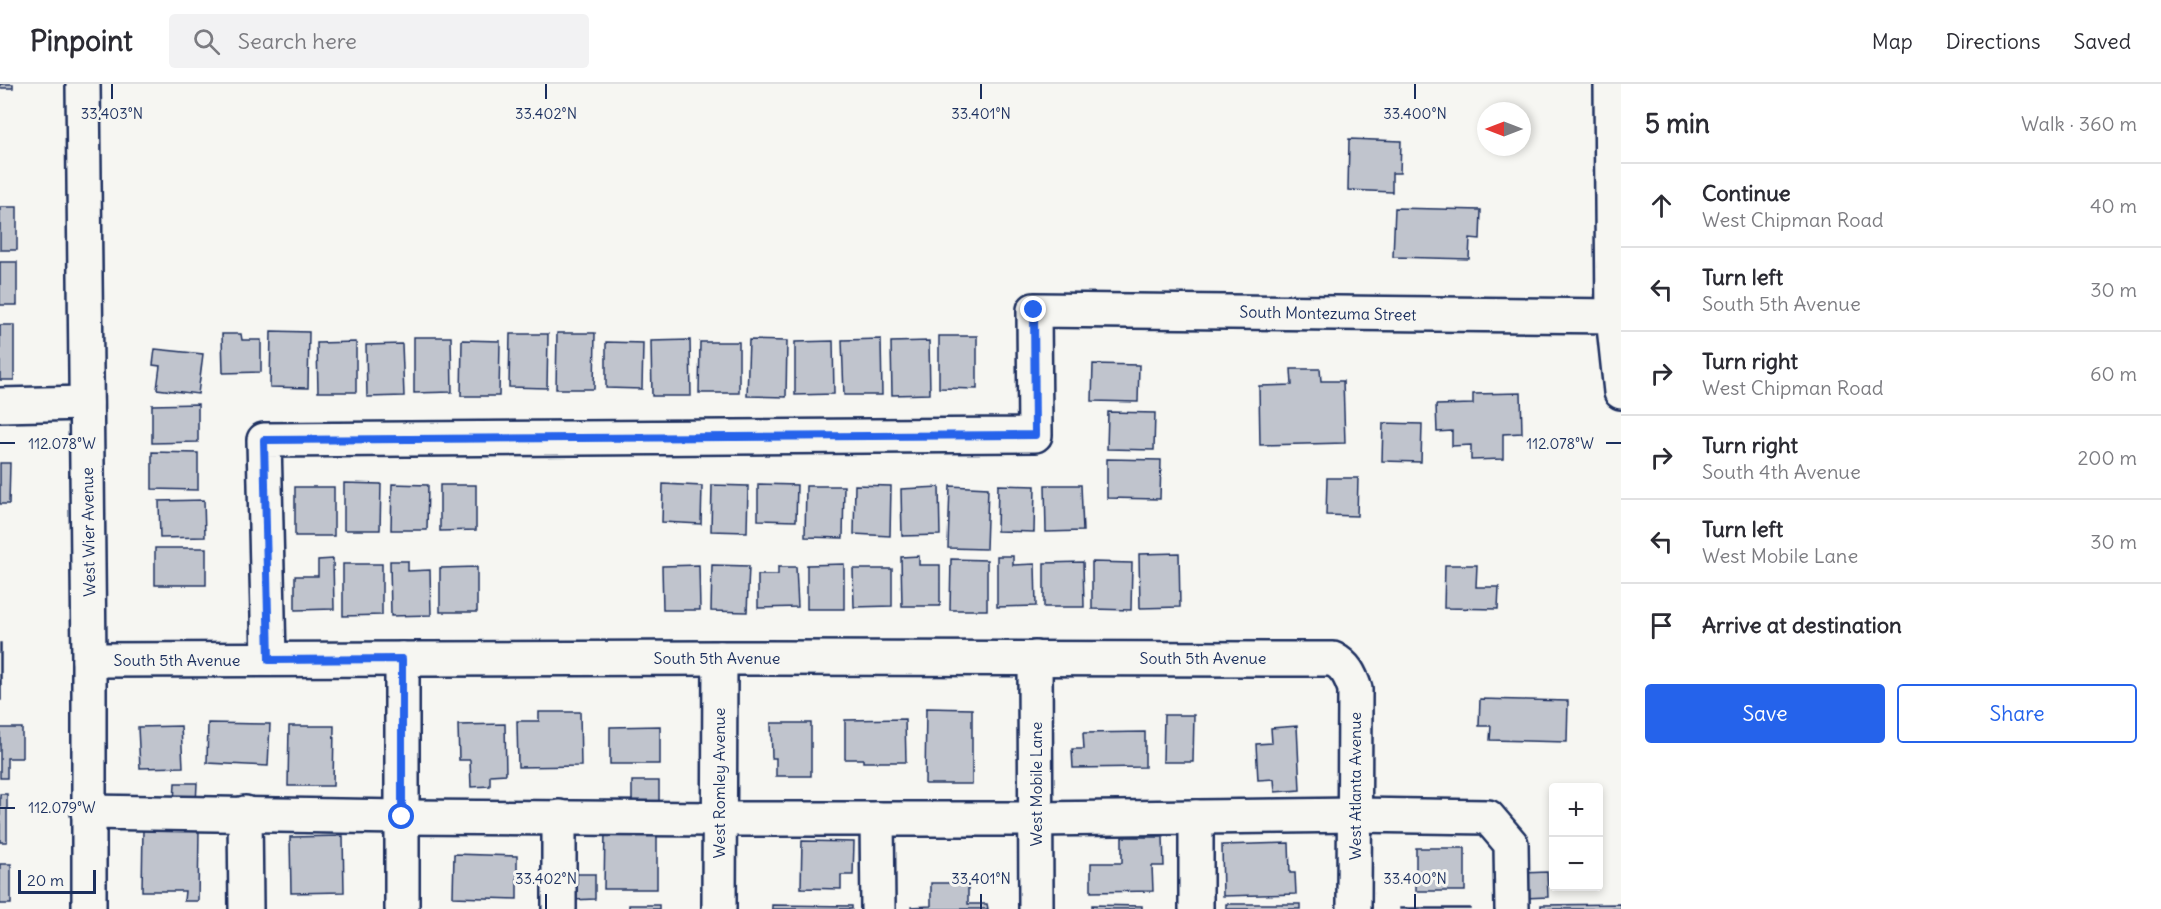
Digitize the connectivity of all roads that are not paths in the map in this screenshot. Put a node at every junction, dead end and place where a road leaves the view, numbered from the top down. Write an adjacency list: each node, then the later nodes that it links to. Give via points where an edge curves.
1 (83, 84): 6 (street, West Wier Avenue)
2 (1611, 84): 3 (street)
3 (1616, 118): 4 (street)
4 (1617, 316): 5 (street); 12 (street, South Montezuma Street, via 1034,310 1035,435 264,440)
5 (1621, 392)
6 (86, 403): 7 (street); 11 (street, West Wier Avenue)
7 (0, 405)
8 (720, 658): 9 (street, South 5th Avenue); 10 (street, South 5th Avenue); 20 (street, West Romley Avenue)
9 (1035, 658): 13 (street, South 5th Avenue, via 1318,658); 22 (street, West Mobile Lane)
10 (402, 659): 12 (street, South 5th Avenue); 17 (street)
11 (89, 660): 12 (street, South 5th Avenue); 14 (street, West Wier Avenue)
12 (269, 660)
13 (1344, 665): 16 (street, West Atlanta Avenue, via 1355,689)
14 (88, 812): 15 (street); 23 (street, West Wier Avenue)
15 (245, 813): 17 (street); 24 (street)
16 (1355, 815): 19 (street); 31 (street, West Atlanta Avenue); 32 (street, via 1488,817 1511,844)
17 (402, 817): 18 (street); 25 (street)
18 (559, 817): 20 (street); 26 (street)
19 (1196, 817): 22 (street); 30 (street)
20 (719, 819): 21 (street); 27 (street, West Romley Avenue)
21 (877, 819): 22 (street); 28 (street)
22 (1036, 819): 29 (street, West Mobile Lane)
23 (89, 909)
24 (246, 909)
25 (402, 909)
26 (559, 909)
27 (719, 909)
28 (878, 909)
29 (1036, 909)
30 (1196, 909)
31 (1354, 909)
32 (1512, 909)

